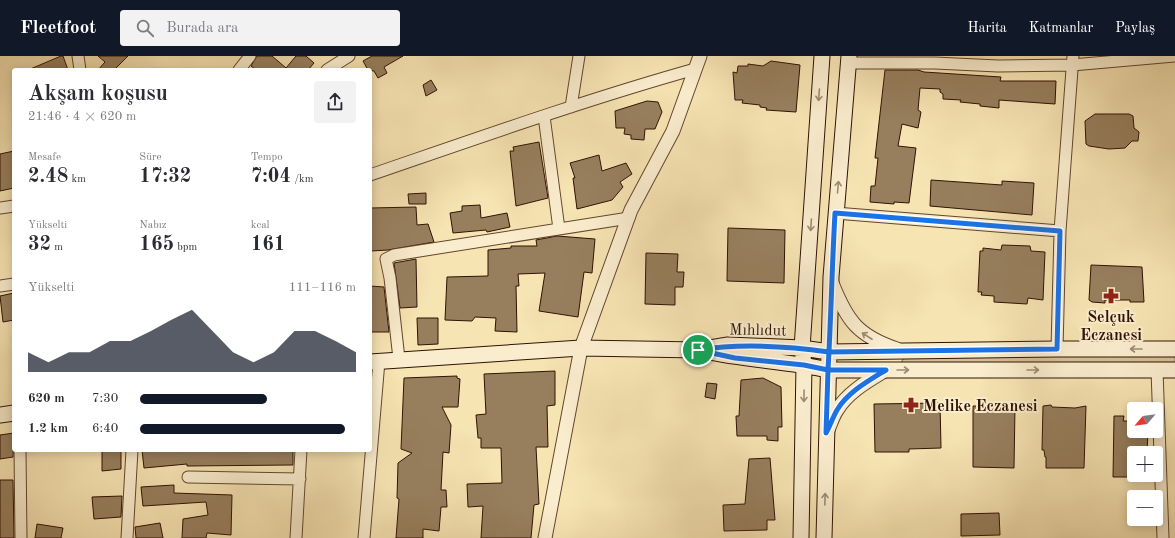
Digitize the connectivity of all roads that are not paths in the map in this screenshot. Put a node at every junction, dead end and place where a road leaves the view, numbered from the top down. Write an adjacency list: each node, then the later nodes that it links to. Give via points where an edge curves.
1 (78, 56): 11 (street)
2 (250, 56): 12 (street)
3 (349, 56): 13 (street)
4 (579, 56): 15 (street)
5 (700, 56): 14 (street)
6 (822, 56): 28 (main road, one-way to 28)
7 (1175, 56): 10 (street)
8 (849, 60): 9 (street); 20 (main road, one-way to 8)
9 (935, 60): 10 (street, via 998,66)
10 (1072, 60): 23 (street)
11 (80, 68)
12 (241, 68)
13 (330, 68)
14 (695, 69): 15 (street); 21 (street, via 673,131)
15 (571, 107): 16 (street)
16 (544, 116): 17 (street); 22 (street)
17 (372, 174)
18 (12, 206): 19 (street)
19 (0, 208)
20 (835, 213): 23 (street); 24 (main road)
21 (629, 218): 22 (street); 27 (street)
22 (559, 229): 34 (street, via 394,255 386,259)
23 (1060, 231): 29 (street)
24 (831, 280): 32 (street, one-way to 24, via 877,343 861,333 843,308); 33 (main road)
25 (12, 284): 26 (street)
26 (0, 286)
27 (581, 348): 30 (main road); 34 (main road); 55 (street)
28 (802, 348): 30 (main road, Mıhlıdut, via 728,345); 33 (main road, Mıhlıdut); 36 (main road)
29 (1057, 349): 31 (main road, Mıhlıdut, one-way to 29); 32 (main road, Mıhlıdut)
30 (698, 350): 36 (main road, Mıhlıdut, via 735,358)
31 (1175, 350)
32 (903, 351): 33 (main road, Mıhlıdut)
33 (829, 352): 37 (main road)
34 (399, 359): 35 (main road)
35 (374, 362): 41 (street)
36 (804, 365): 37 (main road, Mıhlıdut); 56 (main road, one-way to 56)
37 (828, 370): 38 (main road, Mıhlıdut); 44 (main road)
38 (886, 370): 39 (main road, Mıhlıdut, one-way to 39); 44 (street, via 848,397 837,409)
39 (1157, 370): 40 (main road, Mıhlıdut); 58 (street)
40 (1175, 370)
41 (372, 397)
42 (12, 413): 43 (main road)
43 (0, 415)
44 (826, 433): 57 (main road, one-way to 44)
45 (20, 452): 51 (street)
46 (132, 452): 52 (street)
47 (301, 452): 50 (street)
48 (369, 452): 54 (street)
49 (188, 477): 50 (street)
50 (300, 479): 53 (street)
51 (21, 538)
52 (127, 538)
53 (296, 538)
54 (364, 538)
55 (545, 538)
56 (801, 538)
57 (824, 538)
58 (1163, 538)

